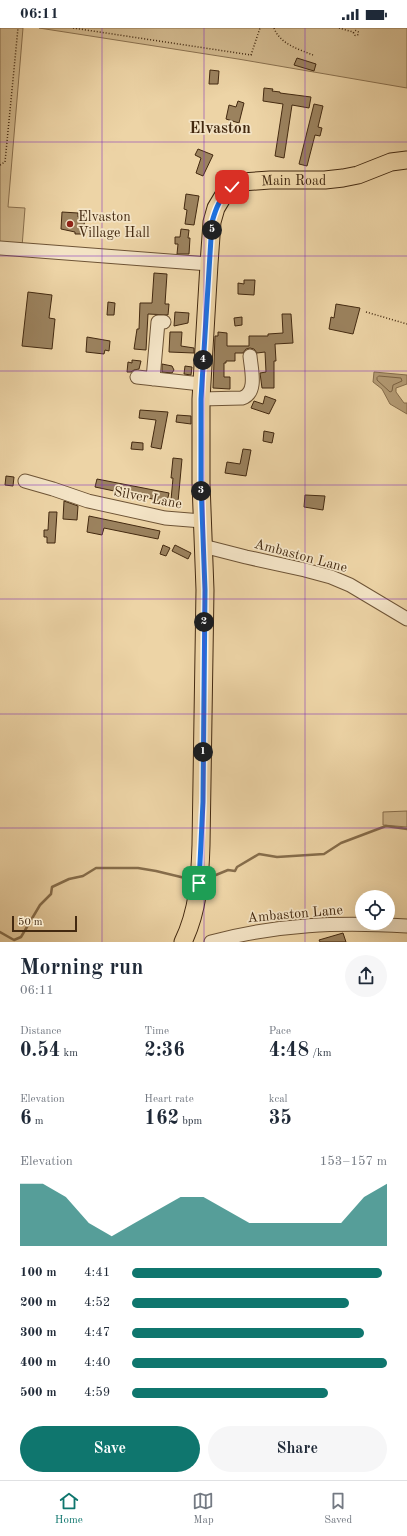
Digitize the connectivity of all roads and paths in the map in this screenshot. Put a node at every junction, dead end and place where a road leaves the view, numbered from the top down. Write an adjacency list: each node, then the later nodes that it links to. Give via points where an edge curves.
1 (18, 28): 10 (path, via 5,162)
2 (73, 28): 3 (path, via 251,55)
3 (260, 28)
4 (274, 28): 8 (path, via 277,36 288,44)
5 (338, 28): 7 (path)
6 (356, 29): 7 (path); 7 (path, via 358,35 354,35)
7 (353, 32)
8 (313, 55)
9 (407, 160): 12 (main road, Main Road, via 391,162 343,178 250,181 236,185 225,193 216,208 212,222)
10 (0, 164)
11 (0, 248): 12 (street)
12 (209, 264): 17 (main road, Main Road)
13 (366, 312): 15 (path)
14 (164, 322): 17 (street, via 158,322 145,381)
15 (407, 324)
16 (250, 356): 17 (street, via 252,388 248,396 242,398)
17 (201, 391): 19 (main road, Main Road)
18 (25, 482): 19 (street, Silver Lane, via 88,501 165,518)
19 (202, 521): 20 (main road, Main Road)
20 (203, 546): 21 (street, Ambaston Lane, via 331,577 350,585); 24 (main road, Main Road, via 205,590 202,845 197,902)
21 (407, 619)
22 (407, 926): 23 (street, Ambaston Lane, via 305,926 258,931)
23 (226, 940): 25 (street, Ambaston Lane)
24 (184, 942)
25 (211, 942)

